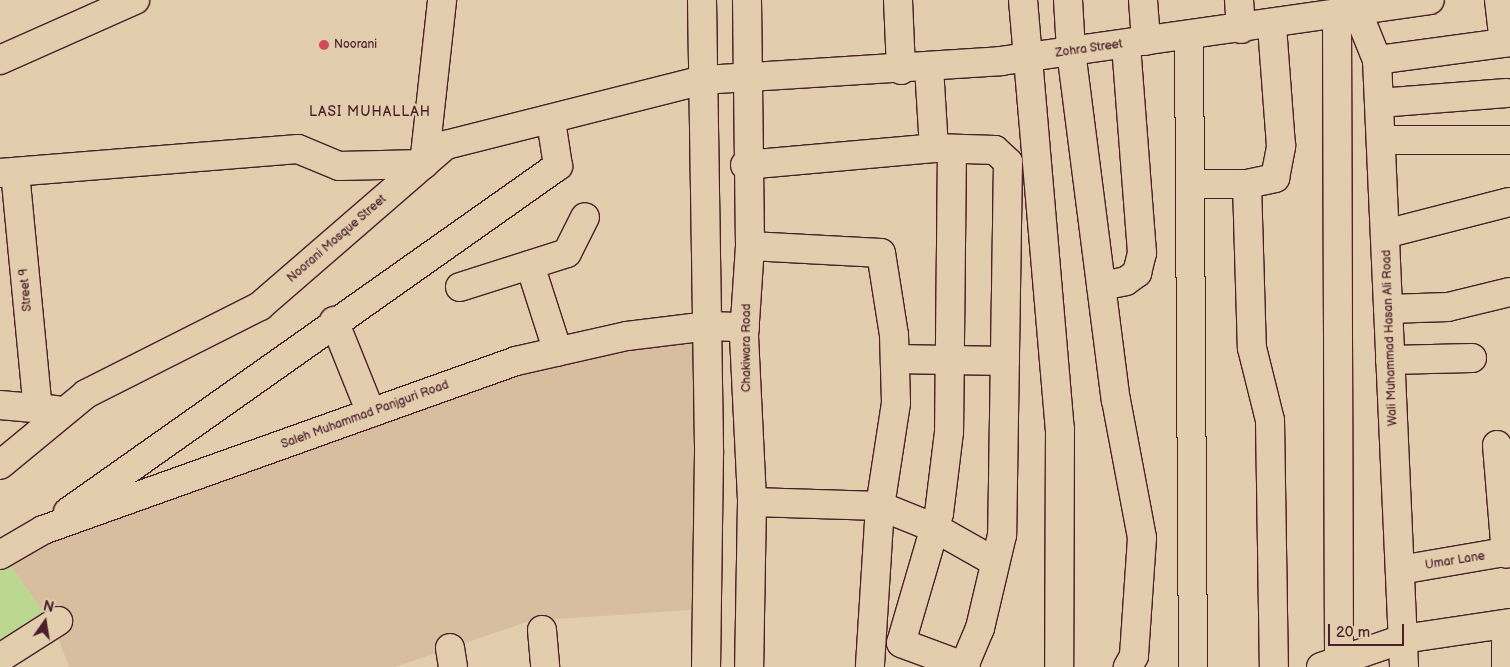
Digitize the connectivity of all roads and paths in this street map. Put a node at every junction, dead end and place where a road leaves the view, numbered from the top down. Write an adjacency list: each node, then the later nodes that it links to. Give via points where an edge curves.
1 (135, 0): 20 (street)
2 (442, 0): 32 (street)
3 (702, 0): 25 (street)
4 (747, 0): 24 (street, Chakiwara Road)
5 (898, 0): 23 (street)
6 (1023, 0): 19 (street)
7 (1068, 0): 18 (street)
8 (1143, 0): 17 (street)
9 (1239, 0): 14 (street)
10 (1430, 0): 12 (street, Zohra Street)
11 (1499, 0): 16 (street)
12 (1346, 11): 13 (street, Zohra Street); 21 (street, Wali Muhammad Hasan Ali Road); 74 (street)
13 (1272, 25): 14 (street, Zohra Street); 36 (street, via 1281,146 1275,178)
14 (1241, 29): 15 (street, Zohra Street)
15 (1189, 36): 17 (street, Zohra Street); 35 (street)
16 (1507, 42): 21 (street)
17 (1136, 43): 18 (street, Zohra Street); 42 (street, via 1142,253 1137,273 1126,281)
18 (1071, 51): 19 (street, Zohra Street); 42 (street)
19 (1025, 58): 22 (street, Zohra Street); 80 (street, via 1060,428)
20 (0, 60)
21 (1377, 60): 27 (street, Wali Muhammad Hasan Ali Road)
22 (929, 67): 23 (street, Zohra Street); 31 (street)
23 (901, 70): 24 (street, Zohra Street)
24 (746, 74): 25 (street, Zohra Street); 33 (street, Chakiwara Road)
25 (703, 80): 28 (street, Noorani Mosque Street); 47 (street)
26 (1507, 93): 27 (street)
27 (1379, 102): 29 (street, Wali Muhammad Hasan Ali Road)
28 (551, 121): 32 (street, Noorani Mosque Street, via 446,145); 46 (street, via 558,166)
29 (1381, 140): 30 (street); 39 (street, Wali Muhammad Hasan Ali Road)
30 (1510, 140)
31 (943, 148): 33 (street); 52 (street); 53 (street, via 995,150 1008,162)
32 (424, 164): 34 (street, via 340,166 298,149); 57 (street, Noorani Mosque Street, via 260,306 86,394)
33 (745, 165): 40 (street, Chakiwara Road)
34 (7, 172): 56 (street, Street 9)
35 (1193, 184): 36 (street); 82 (street)
36 (1247, 184): 83 (street, via 1252,348 1270,420)
37 (1510, 202): 39 (street)
38 (585, 218): 41 (street, via 567,253)
39 (1385, 234): 45 (street, Wali Muhammad Hasan Ali Road)
40 (750, 246): 48 (street, Chakiwara Road); 51 (street, via 881,253)
41 (530, 265): 43 (street); 49 (street)
42 (1101, 286): 81 (street, via 1116,400 1142,538 1134,656)
43 (460, 287)
44 (1510, 292): 45 (street, via 1448,307)
45 (1388, 309): 54 (street, Wali Muhammad Hasan Ali Road)
46 (334, 321): 58 (street); 64 (street)
47 (708, 326): 48 (street, Saleh Muhammad Panjguri Road); 49 (street, Saleh Muhammad Panjguri Road); 76 (street)
48 (744, 327): 61 (street, Chakiwara Road)
49 (558, 352): 58 (street, Saleh Muhammad Panjguri Road, via 516,361)
50 (1472, 358): 54 (street)
51 (894, 359): 52 (street); 62 (street, via 896,403)
52 (950, 360): 53 (street); 63 (street, via 950,432)
53 (1005, 360): 67 (street, via 1002,535)
54 (1390, 360): 68 (street, Wali Muhammad Hasan Ali Road)
55 (0, 406): 56 (street)
56 (38, 408): 57 (street)
57 (66, 411): 60 (street, Noorani Mosque Street)
58 (371, 413): 64 (street, Saleh Muhammad Panjguri Road)
59 (1497, 445): 65 (street)
60 (0, 466)
61 (752, 502): 62 (street); 77 (street, Chakiwara Road)
62 (880, 506): 63 (street); 78 (street)
63 (935, 528): 67 (street); 79 (street, via 901,643)
64 (43, 530): 66 (street, Saleh Muhammad Panjguri Road)
65 (1508, 552): 68 (street, Umar Lane)
66 (0, 555)
67 (995, 562): 79 (street, via 980,628)
68 (1400, 570): 72 (street, Wali Muhammad Hasan Ali Road)
69 (58, 621): 73 (street)
70 (1508, 623): 72 (street); 85 (street)
71 (542, 630): 75 (street)
72 (1403, 639): 74 (street); 84 (street, Wali Muhammad Hasan Ali Road)
73 (0, 658)
74 (1330, 663)
75 (545, 667)
76 (706, 667)
77 (749, 667)
78 (870, 667)
79 (965, 667)
80 (1059, 667)
81 (1128, 667)
82 (1194, 667)
83 (1274, 667)
84 (1404, 667)
85 (1506, 667)

